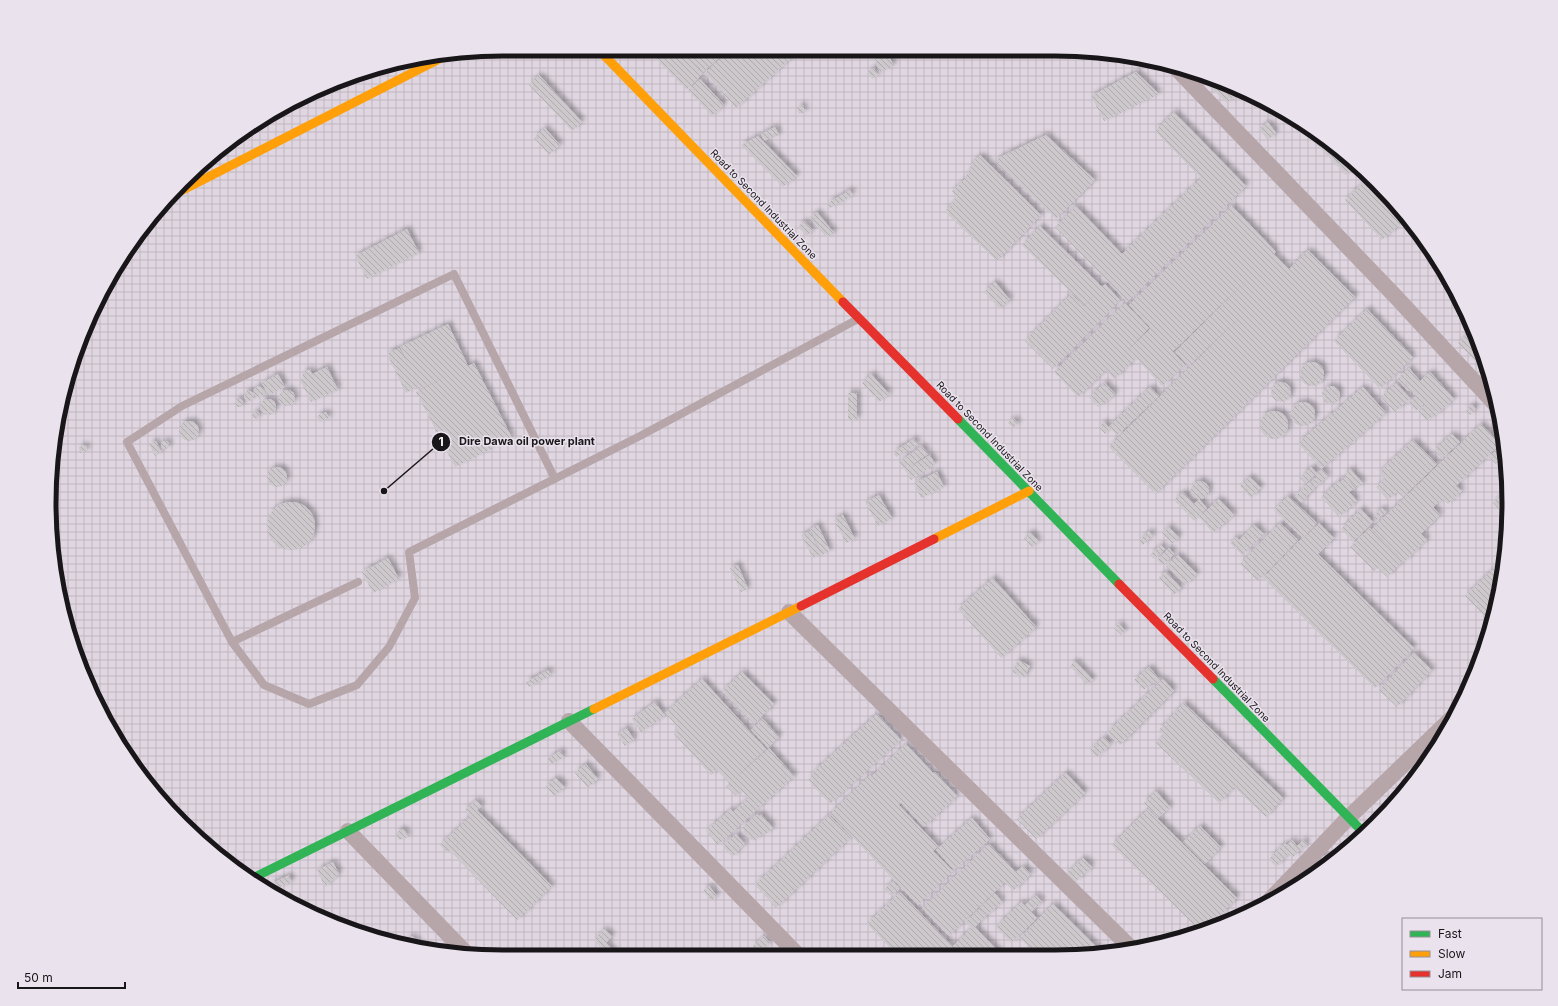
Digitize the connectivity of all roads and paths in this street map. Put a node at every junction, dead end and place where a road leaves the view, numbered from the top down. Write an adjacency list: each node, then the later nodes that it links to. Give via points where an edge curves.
1 (605, 56): 5 (street, Road to Second Industrial Zone)
2 (433, 62): 4 (street)
3 (1182, 75): 6 (street, via 1392,292)
4 (185, 189)
5 (859, 318): 7 (lane); 8 (street, Road to Second Industrial Zone)
6 (1489, 398)
7 (555, 479): 11 (lane, via 409,552 415,598 389,647 356,685 309,704 264,685); 11 (lane, via 454,274 182,406 127,442)
8 (1029, 491): 10 (street); 14 (street, Road to Second Industrial Zone)
9 (358, 582): 11 (lane)
10 (789, 612): 12 (street); 19 (street)
11 (232, 642)
12 (569, 721): 16 (street); 21 (street)
13 (1440, 729): 14 (street)
14 (1349, 817): 15 (street, Road to Second Industrial Zone); 18 (street)
15 (1361, 829)
16 (348, 830): 17 (street); 20 (street)
17 (257, 876)
18 (1281, 888)
19 (1127, 944)
20 (461, 948)
21 (793, 950)

